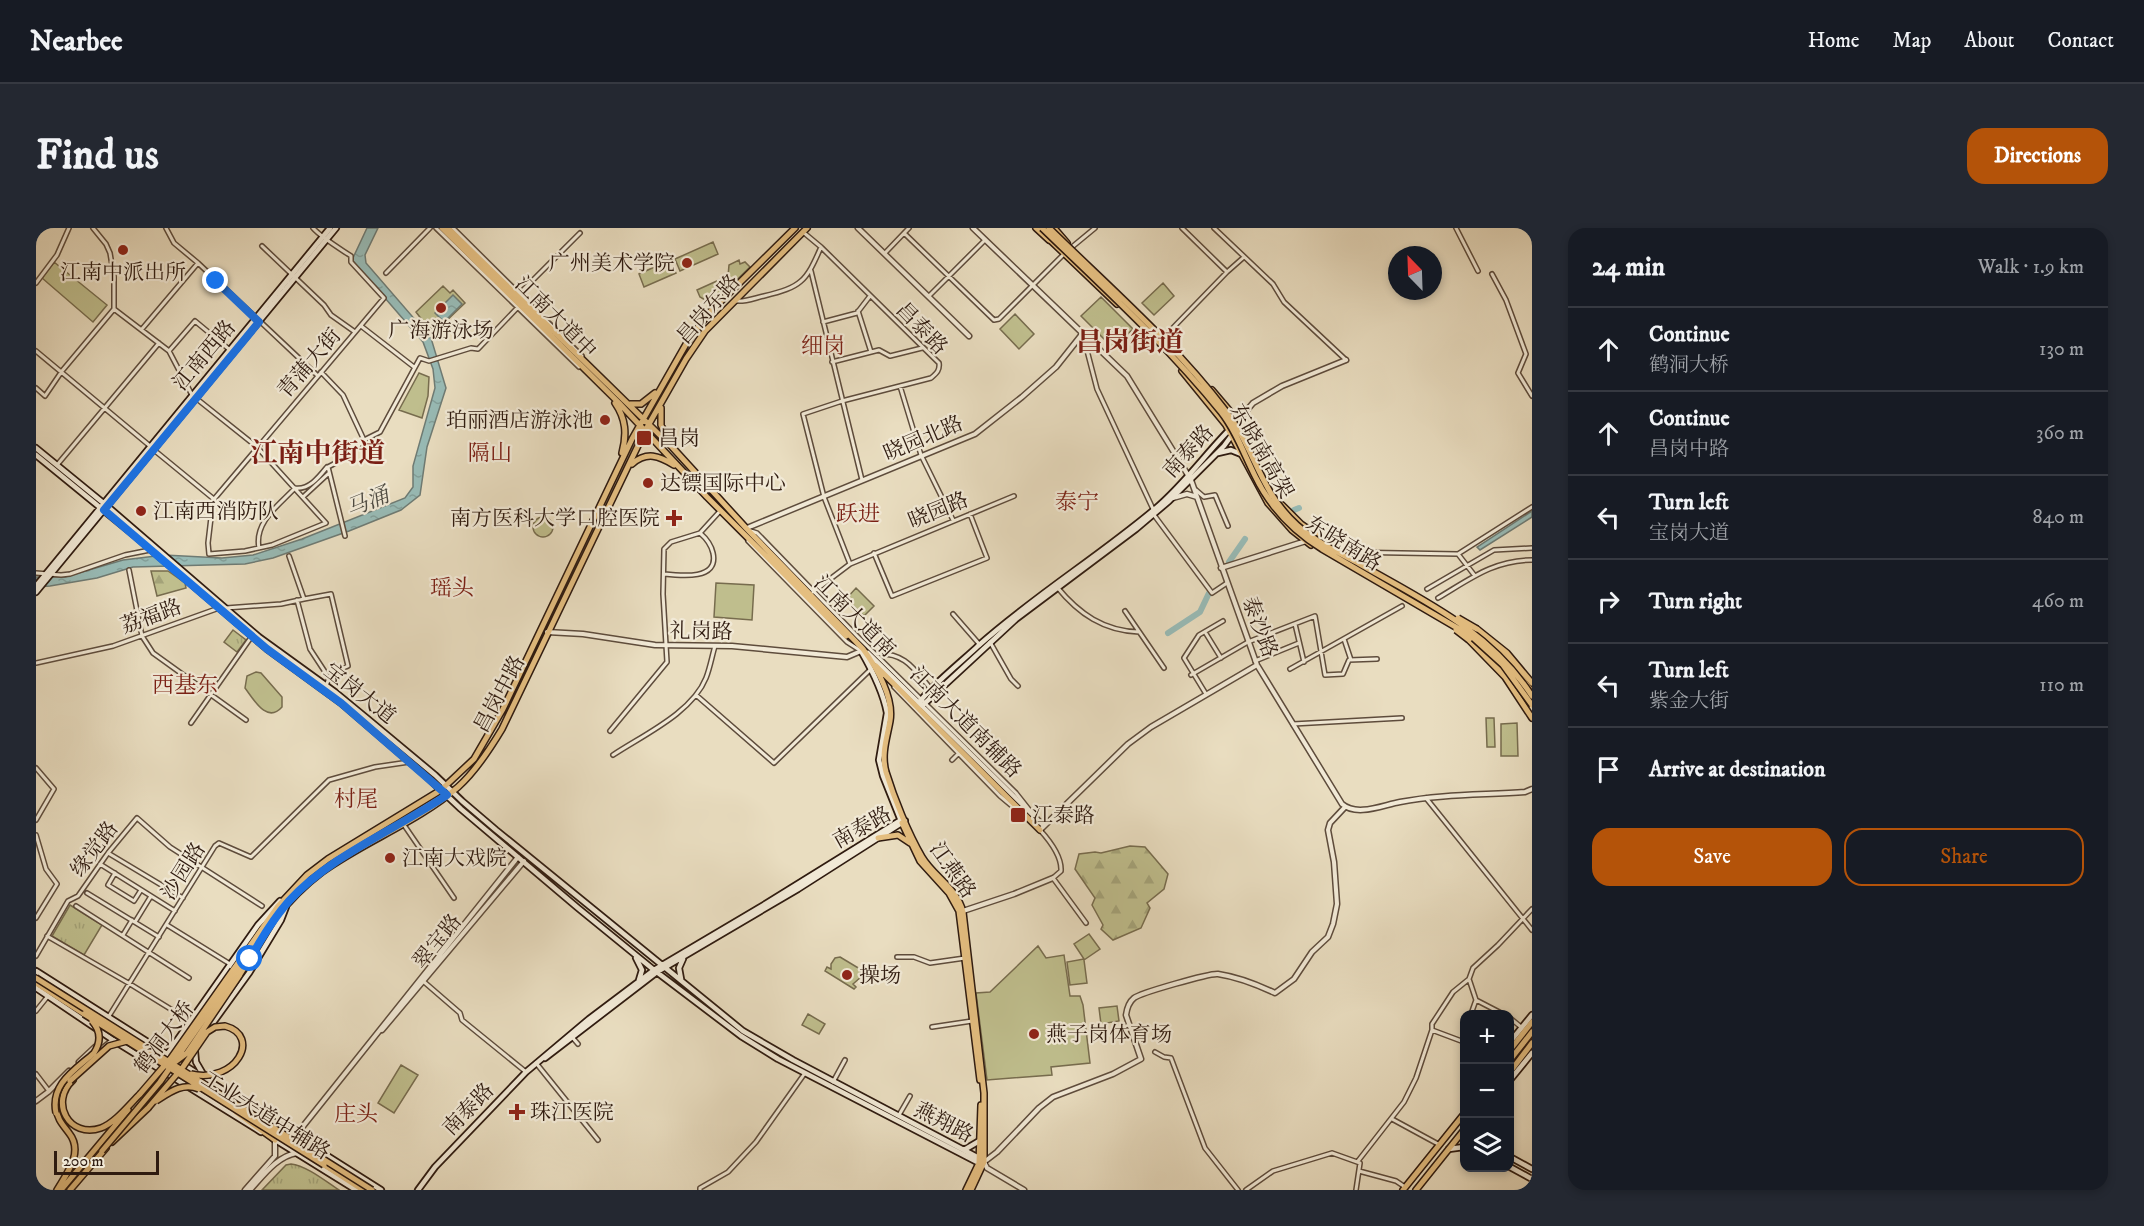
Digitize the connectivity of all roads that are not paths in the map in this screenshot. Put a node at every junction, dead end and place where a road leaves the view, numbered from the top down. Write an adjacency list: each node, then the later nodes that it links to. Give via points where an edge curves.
1 (69, 228): 43 (street, via 54,261)
2 (93, 228): 50 (street, via 111,253)
3 (166, 228): 35 (street, via 174,243)
4 (313, 228): 25 (street)
5 (330, 228): 25 (main road)
6 (336, 228): 25 (main road)
7 (430, 228): 39 (street)
8 (436, 228): 27 (street)
9 (442, 228): 27 (main road, 江南大道中)
10 (448, 228): 28 (main road, 江南大道中)
11 (453, 228): 28 (street)
12 (795, 228): 71 (main road, 昌岗东路, via 699,324)
13 (858, 228): 32 (street)
14 (909, 228): 24 (street)
15 (973, 228): 26 (street, 泰沙路)
16 (1037, 228): 33 (main road, 东晓南路); 152 (main road, 东晓南高架, bridge, via 1167,350 1216,406 1234,431 1261,488 1285,520 1316,545)
17 (1053, 228): 29 (main road, 东晓南路); 135 (main road, 东晓南高架, bridge, via 1171,347 1222,406 1237,427 1266,487 1286,514 1316,539)
18 (1095, 228): 29 (street)
19 (1182, 228): 38 (street)
20 (1214, 228): 34 (street)
21 (1456, 228): 37 (street)
22 (805, 230): 31 (street, 昌泰路); 48 (main road, 昌岗东路)
23 (580, 233): 45 (street)
24 (904, 233): 32 (street); 41 (street)
25 (325, 238): 42 (main road); 54 (street, 青蒲大街, via 351,256 351,262 384,298)
26 (985, 240): 41 (street); 44 (street, 泰沙路)
27 (455, 243): 49 (main road, 江南大道中)
28 (466, 243): 45 (street); 49 (main road, 江南大道中)
29 (1070, 245): 59 (main road, 东晓南路)
30 (262, 246): 42 (street)
31 (821, 247): 36 (street); 46 (street, 昌泰路)
32 (885, 253): 47 (street)
33 (1064, 254): 44 (street); 86 (main road, 东晓南路, via 1165,352)
34 (1244, 257): 38 (street); 66 (street, via 1273,284 1284,302)
35 (198, 263): 52 (street); 55 (street)
36 (811, 271): 48 (street, via 789,290); 53 (street)
37 (1478, 271)
38 (1227, 272): 59 (street)
39 (386, 273)
40 (1492, 274): 75 (street, via 1526,354 1518,373)
41 (950, 276): 44 (street, via 994,320); 47 (street)
42 (293, 277): 52 (main road); 56 (street, via 331,315)
43 (36, 283)
44 (1033, 286): 57 (street, 泰沙路)
45 (519, 293): 49 (street)
46 (870, 296): 51 (street); 61 (street, 昌泰路)
47 (929, 296): 58 (street)
48 (735, 300): 78 (main road, 昌岗东路, via 694,346)
49 (522, 304): 68 (street, via 478,349 429,361 420,358); 74 (main road, 江南大道中); 79 (main road, 江南大道中)
50 (114, 309): 55 (street); 69 (street)
51 (858, 311): 53 (street); 65 (street)
52 (257, 321): 62 (main road, 江南西路); 70 (street); 76 (main road)
53 (823, 322): 67 (street)
54 (361, 326): 56 (street, 青蒲大街); 68 (street)
55 (142, 329): 60 (street)
56 (356, 332): 70 (street, 青蒲大街)
57 (1083, 333): 94 (street, 晓园北路, via 1056,367 975,434); 102 (street, 泰沙路, via 1127,376); 116 (street, via 1097,389)
58 (969, 336)
59 (1164, 337): 82 (main road, 东晓南路)
60 (159, 343): 64 (street); 80 (street)
61 (923, 348): 65 (street, via 890,356 879,350); 72 (street, 昌泰路, via 939,363 937,374)
62 (230, 350): 64 (street, via 195,321); 76 (main road, 江南西路)
63 (36, 351): 69 (street)
64 (169, 351): 76 (street)
65 (871, 352): 67 (street)
66 (1346, 360): 82 (street, via 1282,386 1253,403)
67 (832, 362): 77 (street)
68 (414, 368): 87 (street, via 381,432)
69 (62, 371): 73 (street, via 45,396); 80 (street)
70 (319, 374): 87 (street, via 343,395); 88 (street, 青蒲大街)
71 (663, 383): 79 (main road, via 646,402); 81 (main road, 昌岗东路)
72 (900, 386): 77 (street, 昌泰路); 94 (street)
73 (36, 388)
74 (607, 391): 84 (main road, 江南大道中); 98 (main road, via 625,420 626,441)
75 (1532, 396)
76 (194, 397): 88 (street); 91 (main road)
77 (842, 401): 103 (street); 108 (street, 昌泰路, via 803,414)
78 (662, 403): 83 (main road, 昌岗东路); 89 (main road, via 661,425)
79 (630, 404): 81 (main road, 江南大道中)
80 (105, 408): 91 (street); 96 (street)
81 (643, 418): 83 (main road, 江南大道中); 84 (main road, 昌岗中路)
82 (1237, 422): 86 (main road, 南泰路); 118 (main road, 东晓南路, via 1269,487)
83 (649, 424): 85 (main road, 昌岗中路); 89 (main road, 江南大道南)
84 (640, 425): 85 (main road, 江南大道中); 98 (main road, 昌岗中路)
85 (645, 431): 99 (main road, 昌岗中路); 100 (main road, 江南大道南)
86 (1231, 432): 92 (main road, 南泰路); 95 (main road, 东晓南路); 102 (main road, 南泰路)
87 (364, 440): 97 (street, via 347,458)
88 (257, 447): 104 (street); 111 (street, 青蒲大街)
89 (672, 447): 120 (main road, 江南大道南)
90 (36, 448): 96 (main road, 宝岗大道)
91 (152, 448): 111 (street); 112 (main road)
92 (1216, 454): 95 (main road, via 1231,450); 102 (main road, 南泰路)
93 (36, 455): 112 (main road, 宝岗大道)
94 (921, 455): 103 (street, 晓园北路); 117 (street)
95 (1242, 455): 125 (main road, 东晓南路, via 1268,504)
96 (57, 465): 112 (main road, 宝岗大道)
97 (328, 466): 101 (street); 104 (street, via 308,487)
98 (619, 466): 160 (main road, 昌岗中路)
99 (628, 467): 100 (main road, via 642,457 654,455); 163 (main road, 昌岗中路)
100 (681, 469): 114 (main road, 江南大道南)
101 (329, 472): 107 (street); 123 (street)
102 (1190, 478): 105 (street, 泰沙路); 110 (main road, 南泰路); 116 (main road, 南泰路)
103 (862, 480): 108 (street, 晓园北路)
104 (295, 488): 107 (street); 126 (street, via 262,523)
105 (1195, 489): 109 (street, 泰沙路); 119 (street, via 1204,497 1215,495)
106 (1014, 496): 115 (street, 晓园路)
107 (303, 497): 126 (street, via 326,522)
108 (824, 497): 120 (street, 晓园北路); 134 (street)
109 (1197, 497): 110 (street, via 1187,494); 137 (street, 泰沙路)
110 (1173, 498): 116 (main road, 南泰路)
111 (215, 500): 126 (street, via 209,554)
112 (103, 507): 122 (main road, 宝岗大道); 140 (main road)
113 (1532, 507): 131 (street)
114 (721, 510): 120 (main road, 江南大道南); 121 (street)
115 (970, 513): 117 (street, 晓园路); 130 (street, via 987,558 892,597)
116 (1154, 513): 144 (street, via 1212,593); 145 (main road, 南泰路)
117 (953, 520): 130 (street, 晓园路)
118 (1301, 524): 124 (main road, 东晓南路); 125 (street)
119 (1228, 526)
120 (745, 530): 143 (main road, 江南大道南)
121 (700, 533): 141 (street, via 671,542 664,549); 141 (street, via 712,546 712,568 692,575)
122 (136, 534): 128 (main road, 宝岗大道); 154 (main road, 宝岗大道)
123 (345, 536)
124 (1324, 540): 125 (street); 129 (main road, 东晓南路)
125 (1306, 541): 137 (street); 203 (main road, 东晓南路, via 1464,633 1500,666)
126 (259, 548)
127 (1532, 548): 136 (street, via 1494,550)
128 (151, 550): 140 (street, via 70,574); 154 (main road, 宝岗大道)
129 (1343, 552): 131 (street); 196 (main road, 东晓南路, via 1477,632 1511,663)
130 (874, 554): 134 (street, 晓园路)
131 (1458, 554): 136 (street)
132 (289, 556): 150 (street)
133 (1532, 560): 142 (street, via 1499,563)
134 (850, 564): 148 (street, 晓园路)
135 (1358, 564): 190 (main road, bridge, via 1478,629 1507,653); 200 (main road, 东晓南高架, bridge, via 1482,638)
136 (1467, 564): 142 (street); 146 (street)
137 (1221, 568): 144 (street, 泰沙路)
138 (129, 570): 164 (street)
139 (36, 573): 140 (street)
140 (49, 574): 147 (main road)
141 (664, 574): 172 (street)
142 (1475, 576): 149 (street)
143 (792, 579): 148 (street); 156 (main road, 江南大道南)
144 (1227, 584): 168 (street, 泰沙路)
145 (1057, 586): 161 (street, via 1085,615 1101,624); 167 (main road, 南泰路); 170 (main road, 南泰路)
146 (1426, 589)
147 (36, 590)
148 (813, 592): 156 (street)
149 (1438, 598)
150 (304, 599): 151 (street, 荔福路); 189 (street, 荔福路, via 331,594 348,666)
151 (297, 600): 154 (street, 荔福路); 189 (street, via 310,649)
152 (1418, 603): 202 (main road, 东晓南高架, bridge, via 1487,649 1513,676); 205 (main road, bridge, via 1488,659)
153 (1402, 606): 166 (street)
154 (222, 608): 164 (street, 荔福路); 165 (main road, 宝岗大道); 192 (main road, 宝岗大道)
155 (1125, 611): 161 (street)
156 (827, 614): 174 (main road, 江南大道南)
157 (953, 614): 170 (street)
158 (1223, 621): 162 (street)
159 (1295, 624): 168 (street); 169 (street); 176 (street, via 1315,616)
160 (541, 629): 163 (street, 礼岗路); 171 (main road, 昌岗中路)
161 (1139, 632): 185 (street)
162 (1205, 632): 178 (street); 188 (street, via 1184,658)
163 (549, 633): 172 (street, 礼岗路); 175 (main road, 昌岗中路)
164 (142, 636): 183 (street, 荔福路); 199 (street, via 153,653)
165 (253, 636): 199 (street); 214 (main road, 宝岗大道)
166 (1344, 639): 176 (street); 180 (street)
167 (990, 642): 193 (street); 195 (main road, 南泰路)
168 (1248, 642): 178 (street); 184 (street, 泰沙路)
169 (1299, 643): 182 (street); 184 (street)
170 (980, 645): 195 (main road, 南泰路)
171 (533, 646): 175 (main road, via 537,644); 216 (main road, 昌岗中路, via 490,732 466,769)
172 (667, 646): 173 (street, 礼岗路); 209 (street, via 667,662)
173 (715, 646): 174 (street, 礼岗路, via 842,656); 198 (street, via 706,678)
174 (864, 649): 177 (street, 江南大道南辅路); 181 (main road, 江燕路); 186 (main road, 江燕路); 201 (main road, 江南大道南)
175 (541, 650): 218 (main road, 昌岗中路, via 498,736 478,766)
176 (1322, 651): 180 (street, via 1325,675 1343,674); 182 (street)
177 (875, 654): 195 (street, via 898,656); 201 (street, 江南大道南辅路)
178 (1221, 658): 188 (street)
179 (1377, 659): 180 (street)
180 (1351, 660)
181 (871, 662): 191 (main road, 江南大道南); 194 (main road, 江燕路)
182 (1304, 662): 187 (street)
183 (36, 663)
184 (1256, 663): 197 (street); 208 (street, 泰沙路)
185 (1164, 668)
186 (871, 669): 198 (street, via 774,763); 223 (main road, 江燕路, via 887,713 881,770)
187 (1290, 669)
188 (1193, 674): 197 (street)
189 (329, 678): 192 (street)
190 (1532, 682)
191 (893, 683): 194 (main road); 201 (main road, 江南大道南); 211 (street, 江南大道南辅路)
192 (326, 686): 216 (main road, 宝岗大道)
193 (1018, 686)
194 (884, 688): 223 (main road, 江燕路, via 891,712 884,763)
195 (933, 691): 201 (main road, 南泰路)
196 (1532, 692)
197 (1206, 694): 225 (street, via 1128,744)
198 (696, 695): 212 (street, via 684,708)
199 (212, 696): 206 (street); 207 (street)
200 (1532, 696)
201 (921, 703): 210 (main road, 江南大道南)
202 (1532, 705)
203 (1532, 710)
204 (1402, 718): 208 (street)
205 (1532, 718)
206 (246, 720)
207 (191, 723)
208 (1293, 724): 221 (street, 泰沙路)
209 (610, 731)
210 (956, 739): 211 (main road, 江南大道南); 219 (street, 江南大道南)
211 (960, 752): 213 (street); 219 (main road, 江南大道南)
212 (613, 756)
213 (952, 760)
214 (409, 762): 216 (main road, 宝岗大道); 233 (street, 沙园路, via 329,780 251,857 219,843)
215 (36, 768): 222 (street, via 54,789)
216 (444, 788): 218 (main road, 宝岗大道); 245 (main road, 昌岗中路, via 328,859 307,875)
217 (1532, 789): 220 (street)
218 (450, 794): 224 (main road, 昌岗中路); 230 (main road, 宝岗大道); 235 (main road, 宝岗大道)
219 (1011, 797): 225 (main road, 江南大道南)
220 (1426, 798): 221 (street, via 1360,810); 252 (street)
221 (1345, 807): 359 (street, via 1328,830 1337,904 1333,924 1328,937 1292,980 1275,993 1214,974 1137,996 1126,1015 1141,1059 1053,1097 997,1152)
222 (36, 820)
223 (903, 821): 227 (main road, 南泰路); 228 (main road, 江燕路); 249 (main road, 江燕路, via 923,858 956,895); 268 (main road, 南泰路)
224 (403, 824): 244 (street); 245 (main road, 昌岗中路, via 323,872)
225 (1042, 828): 236 (street, via 1063,869)
226 (36, 835): 251 (street, via 46,869 57,884)
227 (878, 838): 228 (main road, via 898,836); 264 (main road, 南泰路)
228 (910, 843): 249 (main road, 江燕路)
229 (108, 853): 232 (street, 缘觉路); 233 (street, 缘觉路, via 137,818); 243 (street)
230 (519, 856): 231 (main road, 宝岗大道); 276 (street, 翠宝路)
231 (524, 861): 237 (main road, 宝岗大道); 276 (street, 翠宝路)
232 (100, 864): 234 (street); 258 (street, 缘觉路, via 78,896 68,901)
233 (202, 868): 243 (street, 沙园路); 247 (street)
234 (115, 873): 239 (street); 239 (street, via 108,885 134,901)
235 (551, 875): 237 (street, via 550,880); 238 (main road, 宝岗大道)
236 (1053, 878): 249 (street); 254 (street)
237 (545, 880): 240 (main road, 宝岗大道)
238 (562, 884): 240 (street); 262 (main road, 宝岗大道)
239 (141, 890): 242 (street)
240 (556, 890): 260 (main road, 宝岗大道)
241 (87, 893): 253 (street)
242 (151, 896): 250 (street); 253 (street)
243 (183, 898): 250 (street, 沙园路)
244 (454, 898)
245 (286, 900): 270 (main road, 鹤洞大桥); 270 (main road); 313 (main road, via 281,920 249,973)
246 (76, 906): 257 (street)
247 (262, 906)
248 (1532, 909): 252 (street)
249 (961, 910): 266 (main road, 江燕路); 359 (main road, 江燕路, via 982,1072)
250 (175, 911): 255 (street, 沙园路)
251 (36, 918)
252 (1524, 919): 256 (street); 275 (street, via 1473,968)
253 (134, 921): 257 (street); 259 (street)
254 (1086, 922)
255 (167, 925): 259 (street, 沙园路); 270 (street)
256 (1532, 930)
257 (123, 935): 261 (street)
258 (47, 936): 263 (street, 缘觉路); 280 (street)
259 (159, 937): 261 (street, 沙园路)
260 (631, 951): 267 (main road, 宝岗大道); 277 (main road, via 642,970)
261 (150, 952): 273 (street); 280 (street, 沙园路)
262 (647, 955): 267 (street); 268 (main road, 宝岗大道)
263 (36, 956)
264 (685, 956): 268 (main road, 南泰路); 281 (main road, via 679,968)
265 (897, 957): 266 (street, via 914,957 930,963)
266 (965, 958): 293 (main road, 江燕路)
267 (642, 960): 271 (main road, 宝岗大道)
268 (663, 967): 271 (main road, 南泰路); 274 (main road, 燕翔路)
269 (36, 971): 288 (main road, 工业大道中辅路)
270 (234, 971): 294 (main road); 319 (main road, bridge, via 183,1057 168,1062); 337 (main road, 鹤洞大桥, bridge); 355 (main road, bridge, via 160,1082)
271 (655, 971): 277 (main road, 南泰路); 279 (main road, 燕翔路); 303 (main road, 南泰路)
272 (36, 978): 312 (main road, bridge)
273 (189, 978)
274 (677, 978): 279 (street); 281 (main road, 燕翔路)
275 (1469, 979): 284 (street); 300 (street, via 1453,992)
276 (422, 980): 326 (street, via 460,1013 462,1020); 347 (street, 翠宝路)
277 (637, 982): 322 (main road, 南泰路)
278 (36, 983): 289 (main road, bridge)
279 (672, 983): 327 (main road, 燕翔路, via 749,1043)
280 (130, 984): 291 (street, 沙园路); 294 (street)
281 (684, 984): 333 (main road, 燕翔路, via 762,1044)
282 (36, 988): 283 (main road, 工业大道中辅路)
283 (48, 996): 287 (street); 297 (main road, 工业大道中辅路)
284 (1476, 1000): 285 (street); 286 (street)
285 (1472, 1010)
286 (1495, 1010)
287 (36, 1011)
288 (103, 1012): 291 (main road, 工业大道中辅路); 297 (main road, via 101,1022)
289 (84, 1014): 315 (main road, bridge); 341 (main road, bridge, via 98,1028 98,1044 94,1053 59,1086)
290 (1532, 1015): 299 (main road)
291 (109, 1016): 292 (main road, 工业大道中辅路)
292 (115, 1020): 302 (street); 310 (main road, 工业大道中辅路)
293 (972, 1021): 298 (street); 351 (main road, 江燕路, via 980,1083)
294 (190, 1022): 304 (main road)
295 (1514, 1022): 299 (street)
296 (1532, 1022): 308 (main road)
297 (93, 1027): 302 (main road, 工业大道中辅路)
298 (932, 1028)
299 (1521, 1028): 305 (main road)
300 (1432, 1030): 307 (street); 344 (street, via 1412,1086)
301 (1532, 1032): 318 (main road)
302 (105, 1034): 306 (main road, 工业大道中辅路); 335 (street)
303 (572, 1037): 311 (street); 322 (main road, 南泰路)
304 (178, 1039): 310 (main road, via 165,1046); 316 (main road)
305 (1514, 1039)
306 (113, 1040): 325 (main road, 工业大道中辅路); 335 (street)
307 (1460, 1041)
308 (1514, 1042)
309 (1532, 1043): 324 (main road)
310 (153, 1044): 316 (main road, 工业大道中辅路)
311 (578, 1044)
312 (142, 1045): 323 (main road, bridge); 341 (main road, bridge, via 121,1041 106,1048 61,1090)
313 (196, 1045): 321 (main road); 332 (main road, via 196,1062)
314 (1155, 1052): 379 (street, via 1171,1058 1204,1148)
315 (147, 1053): 319 (main road, bridge); 337 (main road, bridge, via 127,1044 109,1048 66,1087 62,1106 75,1125 94,1130 108,1124)
316 (167, 1053): 321 (main road, 工业大道中辅路); 325 (main road)
317 (1532, 1053): 329 (main road)
318 (1514, 1054)
319 (153, 1057): 371 (main road, bridge)
320 (845, 1060): 333 (street)
321 (182, 1062): 330 (main road); 332 (main road, 工业大道中辅路)
322 (537, 1064): 326 (main road, 南泰路); 350 (street); 374 (main road, 南泰路)
323 (176, 1066): 340 (main road, bridge, via 182,1070 188,1073 194,1075 222,1073 240,1056 239,1035 225,1026 210,1030 205,1035 186,1063 183,1067 180,1071); 372 (main road, bridge)
324 (1514, 1066)
325 (158, 1068): 330 (main road, 工业大道中辅路); 331 (main road)
326 (526, 1072): 374 (main road, 南泰路, via 435,1167)
327 (805, 1073): 357 (main road, 燕翔路); 375 (street, via 756,1142 728,1172)
328 (36, 1074): 335 (street)
329 (1514, 1074)
330 (171, 1076): 331 (main road); 334 (main road, 工业大道中辅路)
331 (161, 1078): 367 (street)
332 (206, 1078): 336 (main road, 工业大道中辅路)
333 (833, 1082): 342 (main road, 燕翔路)
334 (185, 1085): 336 (main road, via 193,1076); 346 (main road, 工业大道中辅路)
335 (49, 1091): 339 (street)
336 (227, 1091): 345 (main road, 工业大道中辅路)
337 (140, 1094): 366 (main road, 鹤洞大桥)
338 (910, 1096): 342 (street)
339 (36, 1101)
340 (148, 1108): 346 (main road, bridge, via 177,1088 189,1086 198,1088); 355 (main road, bridge)
341 (56, 1113): 366 (main road, via 75,1149)
342 (898, 1117): 357 (main road, 燕翔路)
343 (1461, 1118): 352 (main road)
344 (1392, 1119): 352 (street); 360 (street)
345 (273, 1121): 346 (street, via 273,1134); 347 (main road, 工业大道中辅路)
346 (262, 1132): 349 (main road)
347 (296, 1135): 373 (main road, 工业大道中辅路)
348 (1460, 1135): 354 (main road)
349 (275, 1140): 356 (main road, 工业大道中辅路); 368 (street, via 275,1156)
350 (598, 1140)
351 (981, 1140): 357 (main road); 359 (main road, 江燕路)
352 (1439, 1145): 365 (main road)
353 (1460, 1148): 354 (main road)
354 (1449, 1149): 382 (main road)
355 (102, 1151): 367 (main road)
356 (297, 1153): 369 (street, via 283,1158); 370 (main road, 工业大道中辅路)
357 (963, 1153): 359 (main road, 燕翔路)
358 (1514, 1160): 361 (main road)
359 (981, 1161): 376 (main road, 江燕路); 377 (main road, 江燕路); 378 (street)
360 (1359, 1162): 363 (street); 380 (street, via 1332,1153 1273,1171)
361 (1532, 1169)
362 (1514, 1170): 364 (main road)
363 (1359, 1171): 365 (street, via 1396,1180); 381 (street)
364 (1532, 1179)
365 (1404, 1189)
366 (59, 1190)
367 (69, 1190)
368 (245, 1190)
369 (250, 1190)
370 (356, 1190)
371 (363, 1190)
372 (372, 1190)
373 (381, 1190)
374 (420, 1190)
375 (700, 1190)
376 (966, 1190)
377 (971, 1190)
378 (1024, 1190)
379 (1238, 1190)
380 (1246, 1190)
381 (1356, 1190)
382 (1416, 1190)

